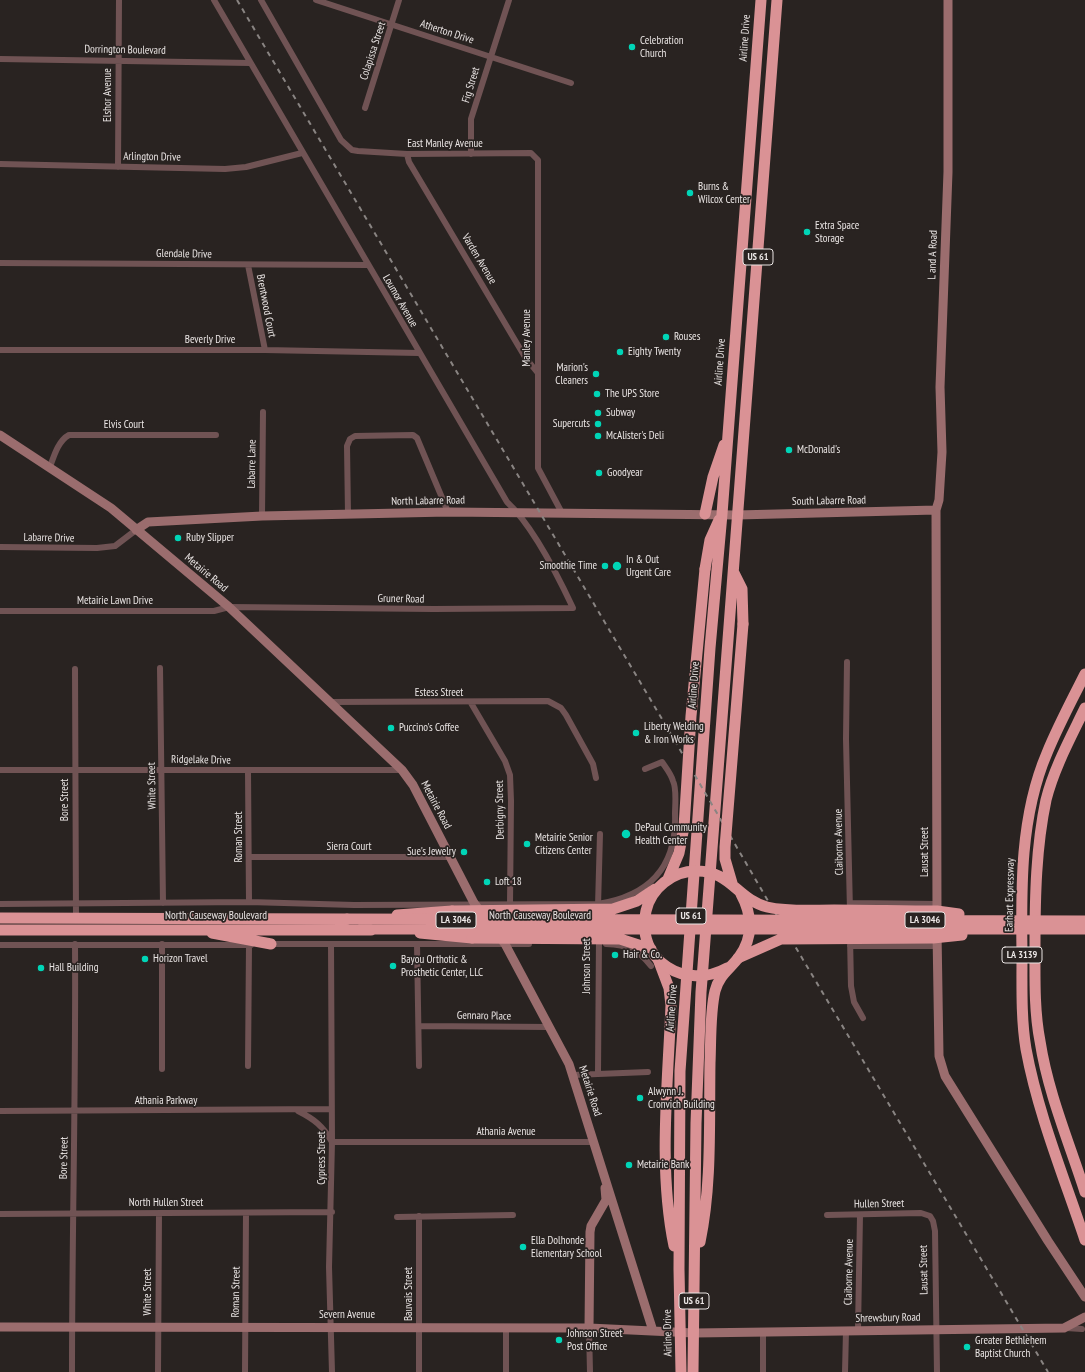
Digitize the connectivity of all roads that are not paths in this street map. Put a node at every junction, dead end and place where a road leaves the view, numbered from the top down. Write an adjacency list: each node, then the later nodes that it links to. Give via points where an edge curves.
1 (119, 0): 13 (street, Elshor Avenue)
2 (214, 0): 14 (street, Loumor Avenue)
3 (261, 0): 20 (street, East Manley Avenue, via 341,140 352,150)
4 (316, 0): 10 (street, Atherton Drive)
5 (399, 0): 10 (street, Colapissa Street)
6 (509, 0): 11 (street, Fig Street)
7 (761, 0): 16 (highway, Airline Drive / US 61)
8 (777, 0): 17 (highway, US 61)
9 (948, 0): 39 (street, L and A Road, via 948,172 940,387 942,452 940,500)
10 (391, 25): 11 (street, Atherton Drive); 18 (street, Colapissa Street)
11 (490, 57): 15 (street, Atherton Drive); 21 (street, Fig Street, via 471,119)
12 (0, 59): 13 (street, Dorrington Boulevard)
13 (118, 60): 14 (street, Dorrington Boulevard); 24 (street, Elshor Avenue)
14 (250, 63): 19 (street, Loumor Avenue)
15 (572, 83)
16 (754, 86): 17 (highway); 28 (highway, Airline Drive / US 61)
17 (770, 87): 32 (highway, US 61)
18 (365, 108)
19 (302, 153): 24 (street, Arlington Drive, via 234,168); 27 (street, Loumor Avenue)
20 (407, 154): 21 (street, East Manley Avenue); 33 (street, Varden Avenue, via 409,162 525,357)
21 (471, 154): 22 (street, East Manley Avenue, via 531,153)
22 (537, 158): 33 (street, Manley Avenue)
23 (0, 164): 24 (street, Arlington Drive)
24 (118, 167)
25 (0, 263): 26 (street, Glendale Drive)
26 (248, 265): 27 (street, Glendale Drive); 30 (street, Brentwood Court)
27 (367, 265): 31 (street, Loumor Avenue)
28 (737, 309): 32 (highway, via 745,310 748,317); 37 (highway, Airline Drive / US 61)
29 (0, 350): 30 (street, Beverly Drive)
30 (265, 350): 31 (street, Beverly Drive)
31 (419, 353): 41 (street, Loumor Avenue, via 507,502)
32 (750, 357): 46 (highway, US 61)
33 (537, 372): 42 (street, Manley Avenue, via 538,468)
34 (263, 412): 47 (street, Labarre Lane)
35 (0, 435): 38 (street, Metairie Road)
36 (216, 435): 38 (street, Elvis Court, via 69,435 58,448)
37 (728, 438): 44 (highway, via 712,477); 45 (highway, Airline Drive / US 61)
38 (50, 467): 48 (street, Metairie Road, via 110,508)
39 (936, 510): 46 (street, South Labarre Road); 82 (street, Lausat Street)
40 (448, 512): 41 (street, North Labarre Road); 43 (street, North Labarre Road); 43 (street, via 417,438 413,435 355,436 350,439 347,446)
41 (519, 513): 42 (street, North Labarre Road); 52 (street, Loumor Avenue, via 561,582)
42 (562, 513): 44 (street, North Labarre Road)
43 (348, 514): 47 (street, North Labarre Road)
44 (705, 514): 45 (street, North Labarre Road)
45 (722, 514): 46 (street, South Labarre Road); 71 (highway, bridge, via 710,540 705,569 691,716 684,827 679,853); 139 (highway, Airline Drive / US 61, via 680,1071)
46 (737, 514): 50 (highway, US 61)
47 (262, 516): 48 (street, North Labarre Road, via 148,522)
48 (136, 530): 49 (street, Labarre Drive, via 115,546); 51 (street, Metairie Road)
49 (0, 547)
50 (733, 572): 72 (highway, bridge, via 742,589 743,624 725,847 725,859); 138 (highway, US 61, via 701,992)
51 (229, 607): 52 (street, Gruner Road); 53 (street, Metairie Lawn Drive, via 214,611); 58 (street, Metairie Road)
52 (573, 608)
53 (0, 611)
54 (847, 662): 77 (street, Claiborne Avenue)
55 (160, 668): 62 (street, White Street)
56 (75, 669): 61 (street, Bore Street)
57 (1085, 674): 137 (highway, Earhart Expressway / LA 3139, via 1046,754 1033,797 1025,842 1021,897 1023,1022 1026,1048 1041,1108)
58 (329, 702): 59 (street, Estess Street); 65 (street, Metairie Road)
59 (471, 703): 67 (street, Estess Street, via 548,702 561,708 593,764); 80 (street, Derbigny Street, via 505,761 510,775)
60 (1085, 708): 123 (highway, LA 3139, via 1046,799 1034,901 1034,977 1040,1041 1048,1081)
61 (75, 769): 62 (street, Ridgelake Drive); 64 (street, Ridgelake Drive); 79 (street, Bore Street)
62 (161, 769): 66 (street, Ridgelake Drive); 75 (street, White Street)
63 (645, 769): 81 (street, North Causeway Boulevard, via 662,762 674,782 673,846 660,872 650,884 628,896)
64 (0, 770)
65 (402, 770): 66 (street, Ridgelake Drive); 70 (street, Metairie Road, via 413,785)
66 (248, 771): 69 (street, Roman Street)
67 (596, 778)
68 (600, 834): 81 (street, Johnson Street)
69 (249, 857): 70 (street, Sierra Court); 74 (street, Roman Street)
70 (450, 857): 76 (street, Metairie Road)
71 (664, 882): 72 (highway, bridge, via 682,873 697,870 719,875); 87 (highway, bridge, via 637,901 613,909 452,911); 103 (highway, bridge, via 654,893 646,911 645,930)
72 (732, 883): 73 (highway, bridge)
73 (741, 894): 88 (highway, bridge, via 765,906 786,910 937,911); 104 (highway, bridge, via 747,904 750,926 749,938)
74 (249, 902): 75 (street, North Causeway Boulevard); 76 (street, North Causeway Boulevard, via 354,905)
75 (163, 903): 79 (street, North Causeway Boulevard)
76 (474, 903): 80 (street, North Causeway Boulevard); 97 (street, Metairie Road)
77 (850, 903): 82 (street); 101 (street, Claiborne Avenue)
78 (0, 904): 79 (street, North Causeway Boulevard)
79 (76, 904): 85 (street, Bore Street)
80 (510, 904): 81 (street, North Causeway Boulevard)
81 (598, 904): 98 (street, Johnson Street)
82 (937, 904): 102 (street, Lausat Street)
83 (0, 918): 85 (highway, North Causeway Boulevard)
84 (1085, 921): 88 (highway, LA 3046, bridge)
85 (76, 924): 86 (highway, North Causeway Boulevard); 89 (highway, North Causeway Boulevard); 91 (highway, North Causeway Boulevard)
86 (347, 924): 87 (highway, North Causeway Boulevard); 89 (highway, North Causeway Boulevard)
87 (362, 924): 88 (highway, North Causeway Boulevard, bridge, via 836,928); 88 (highway, North Causeway Boulevard / LA 3046, bridge, via 836,919); 103 (highway, bridge, via 472,938 620,939)
88 (1012, 925): 90 (highway, LA 3046, bridge); 104 (highway, bridge, via 932,938 782,939)
89 (200, 929): 94 (highway, via 223,936)
90 (1085, 929)
91 (0, 930)
92 (75, 944): 93 (street); 99 (street); 119 (street, Bore Street)
93 (162, 944): 100 (street); 112 (street)
94 (271, 944): 95 (street); 100 (street)
95 (331, 944): 96 (street); 116 (street, Cypress Street)
96 (417, 944): 97 (street); 108 (street)
97 (505, 944): 98 (street); 109 (street, Metairie Road)
98 (599, 944): 105 (street, via 628,947); 114 (street, Johnson Street)
99 (0, 945)
100 (249, 945): 110 (street)
101 (850, 946): 102 (street); 107 (street, Claiborne Avenue, via 852,992 854,1002)
102 (937, 946): 140 (street, Lausat Street, via 939,1056 945,1076)
103 (651, 949): 105 (highway, bridge)
104 (738, 958): 106 (highway)
105 (654, 963): 106 (highway, bridge, via 691,977 710,976); 139 (highway, via 669,988 671,1005 666,1157 669,1223)
106 (728, 968): 138 (highway, via 720,977 715,991 707,1170 702,1233)
107 (863, 1018)
108 (419, 1026): 109 (street, Gennaro Place); 111 (street)
109 (549, 1027): 115 (street, Metairie Road)
110 (248, 1066)
111 (419, 1066)
112 (162, 1069)
113 (648, 1072): 114 (street)
114 (598, 1073): 115 (street)
115 (573, 1075): 121 (street, Metairie Road)
116 (331, 1109): 117 (street, Athania Parkway); 120 (street, Cypress Street)
117 (296, 1110): 119 (street, Athania Parkway); 120 (street, via 314,1119 325,1129)
118 (0, 1111): 119 (street, Athania Parkway)
119 (74, 1111): 129 (street, Bore Street)
120 (332, 1142): 121 (street, Athania Avenue); 124 (street, Cypress Street)
121 (594, 1142): 122 (street, Metairie Road)
122 (605, 1174): 128 (street, via 606,1200); 136 (street, Metairie Road)
123 (1085, 1192)
124 (332, 1212): 126 (street, North Hullen Street); 147 (street, Cypress Street, via 329,1267)
125 (158, 1213): 126 (street, North Hullen Street); 129 (street, North Hullen Street); 144 (street, White Street)
126 (246, 1213): 146 (street, Roman Street)
127 (0, 1214): 129 (street, North Hullen Street)
128 (599, 1214): 136 (street, via 608,1213); 149 (street, via 590,1232)
129 (73, 1215): 143 (street, Bore Street)
130 (513, 1215): 133 (street)
131 (827, 1215): 132 (street, Hullen Street)
132 (860, 1215): 134 (street, Hullen Street, via 922,1213); 154 (street, Claiborne Avenue)
133 (419, 1216): 135 (street); 145 (street, Bauvais Street)
134 (930, 1216): 151 (street, Lausat Street, via 934,1221 935,1231)
135 (397, 1217)
136 (618, 1219): 155 (street, Metairie Road)
137 (1085, 1240)
138 (694, 1268): 158 (highway, US 61)
139 (678, 1269): 156 (highway, Airline Drive / US 61)
140 (1085, 1297)
141 (1085, 1317): 150 (street)
142 (0, 1327): 143 (street, Severn Avenue)
143 (72, 1327): 144 (street, Severn Avenue); 159 (street, Bore Street)
144 (158, 1327): 146 (street, Severn Avenue); 160 (street, White Street)
145 (419, 1327): 147 (street, Severn Avenue); 148 (street, Severn Avenue); 163 (street, Bauvais Street)
146 (245, 1328): 147 (street, Severn Avenue); 161 (street, Roman Street)
147 (331, 1328): 162 (street, Cypress Street)
148 (506, 1328): 149 (street, Severn Avenue); 164 (street)
149 (589, 1328): 155 (street, Severn Avenue); 165 (street)
150 (1064, 1328): 151 (street, Shrewsbury Road); 152 (street, Shrewsbury Road)
151 (937, 1329): 154 (street, Shrewsbury Road); 170 (street, Lausat Street)
152 (1082, 1329)
153 (846, 1330): 154 (street, Shrewsbury Road); 157 (street, Shrewsbury Road); 169 (street)
154 (858, 1330)
155 (653, 1331): 156 (street, Severn Avenue)
156 (681, 1332): 158 (street, Severn Avenue); 166 (highway, Airline Drive / US 61)
157 (763, 1332): 158 (street, Shrewsbury Road); 168 (street)
158 (694, 1333): 167 (highway, US 61)
159 (72, 1372)
160 (158, 1372)
161 (245, 1372)
162 (332, 1372)
163 (419, 1372)
164 (506, 1372)
165 (590, 1372)
166 (681, 1372)
167 (693, 1372)
168 (763, 1372)
169 (845, 1372)
170 (937, 1372)

